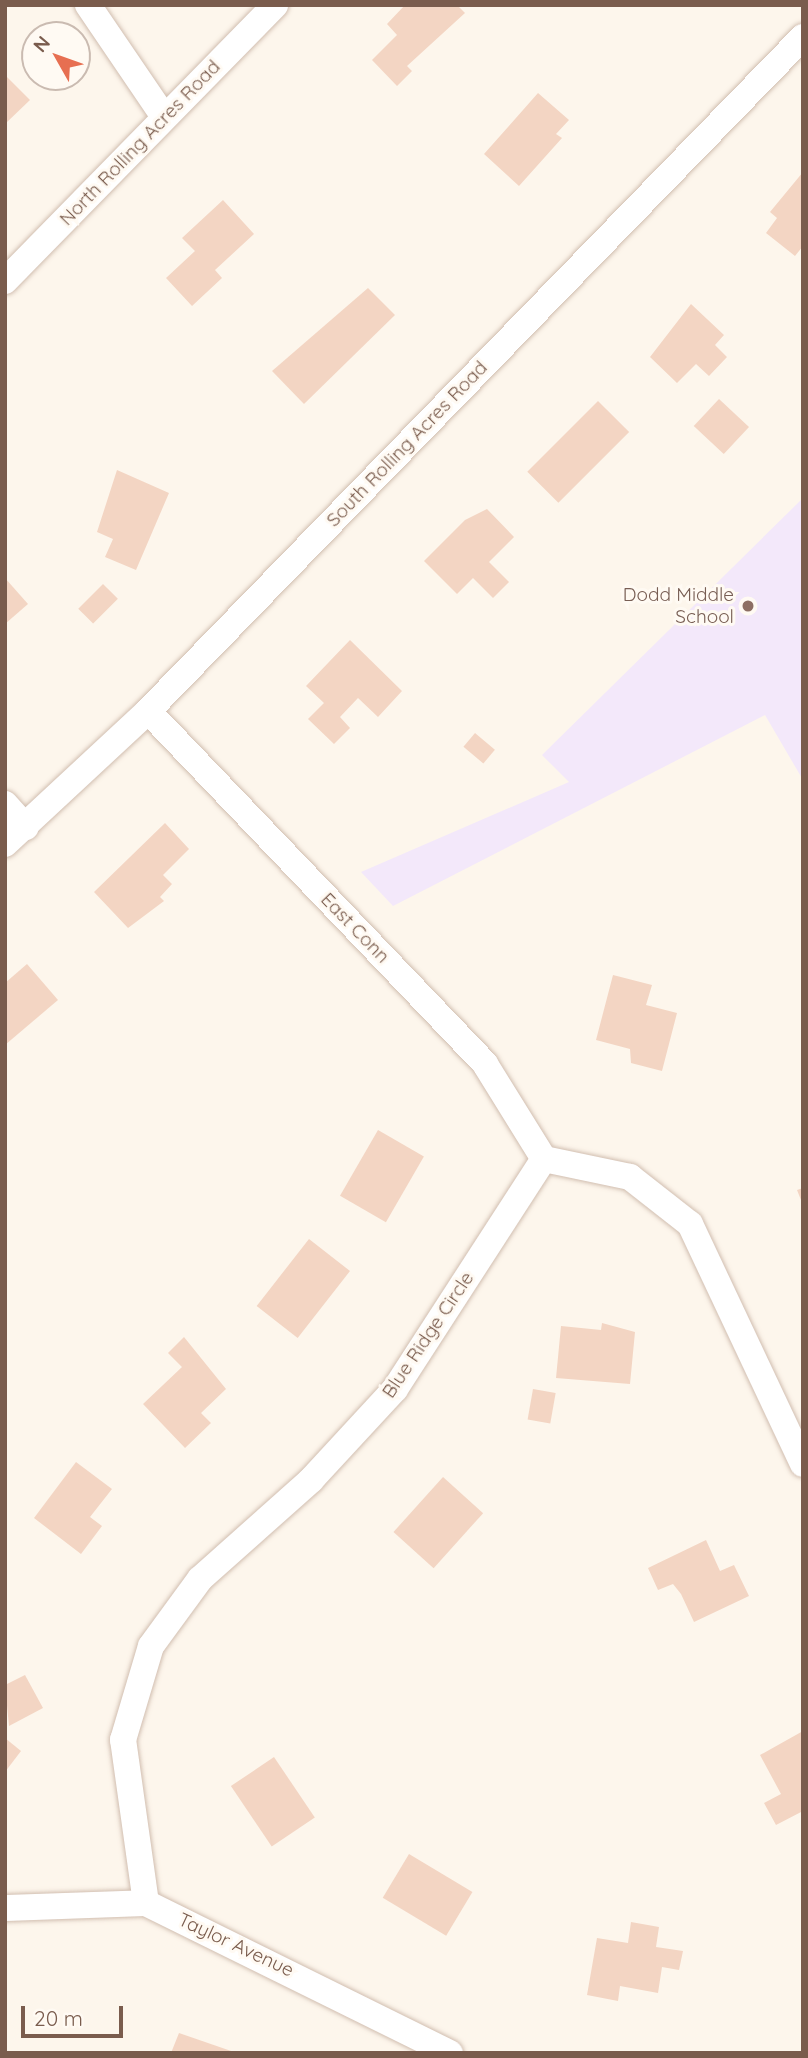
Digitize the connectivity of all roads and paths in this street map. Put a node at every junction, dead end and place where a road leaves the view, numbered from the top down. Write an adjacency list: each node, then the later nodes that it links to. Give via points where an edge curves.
1 (88, 5): 4 (street)
2 (275, 5): 4 (street, North Rolling Acres Road)
3 (803, 37): 6 (street, South Rolling Acres Road)
4 (164, 117): 5 (street, North Rolling Acres Road)
5 (5, 281)
6 (148, 711): 8 (street, South Rolling Acres Road); 10 (street, East Conn, via 485,1064)
7 (5, 804): 8 (street)
8 (26, 827): 9 (street, South Rolling Acres Road)
9 (5, 844)
10 (544, 1159): 11 (street, via 630,1177 690,1224); 12 (street, Blue Ridge Circle, via 395,1389 311,1480 200,1579 151,1646 122,1740)
11 (803, 1464)
12 (146, 1903): 13 (street, Taylor Avenue); 14 (street, Taylor Avenue)
13 (5, 1908)
14 (450, 2053)

